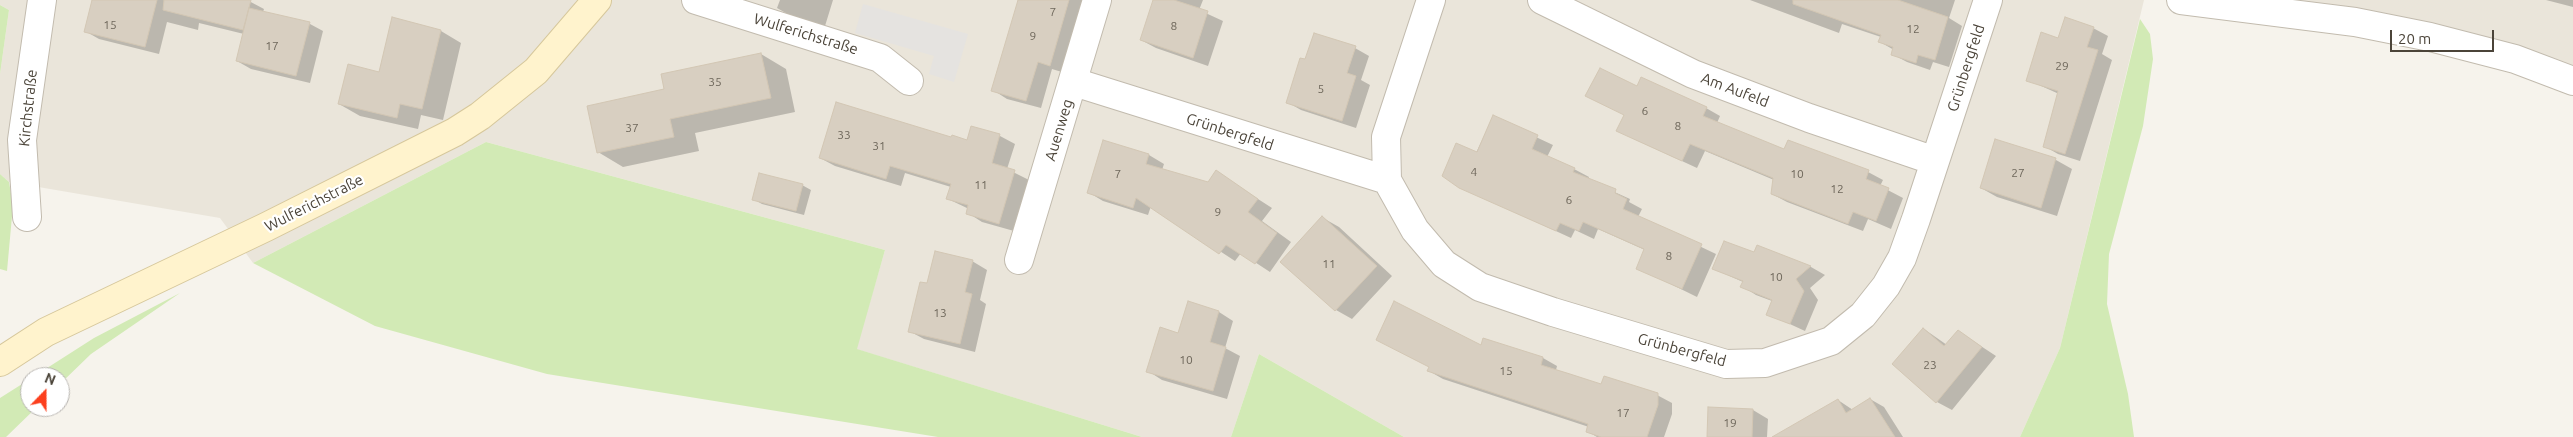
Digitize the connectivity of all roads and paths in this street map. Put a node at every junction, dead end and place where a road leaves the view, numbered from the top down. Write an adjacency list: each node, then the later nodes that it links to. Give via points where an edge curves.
1 (42, 0): 14 (street, Kirchstraße, via 22,140)
2 (597, 0): 16 (main road, Wulferichstraße, via 536,70 455,132 46,332)
3 (696, 0): 9 (street, Wulferichstraße, via 880,58)
4 (1098, 0): 11 (street, Auenweg)
5 (1431, 0): 13 (street, Grünbergfeld, via 1386,137)
6 (1542, 0): 12 (street, Am Aufeld, via 1693,74)
7 (1988, 0): 12 (street, Grünbergfeld)
8 (2181, 0): 10 (street, via 2355,22 2430,37 2515,59)
9 (909, 81)
10 (2573, 81)
11 (1074, 82): 13 (street, Grünbergfeld); 15 (street, Auenweg)
12 (1935, 161): 13 (street, Grünbergfeld, via 1902,258 1886,286 1863,315 1832,341 1765,363 1726,364 1480,287 1444,264 1415,230)
13 (1387, 180)
14 (27, 217)
15 (1019, 260)
16 (0, 362)

